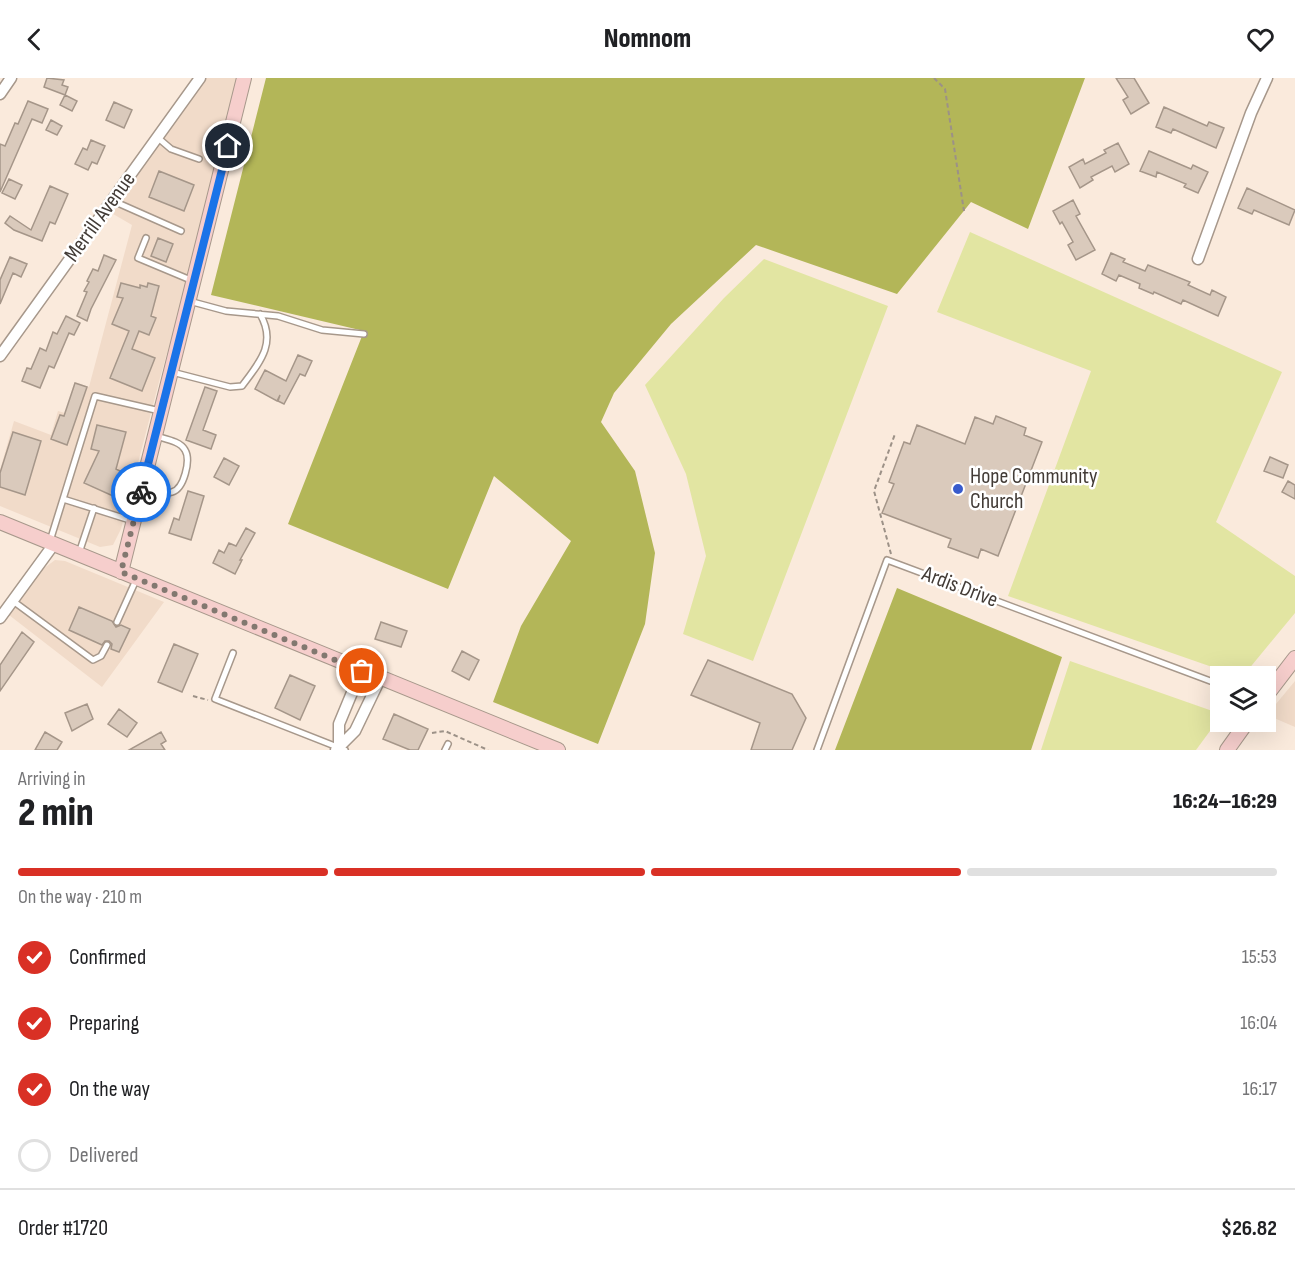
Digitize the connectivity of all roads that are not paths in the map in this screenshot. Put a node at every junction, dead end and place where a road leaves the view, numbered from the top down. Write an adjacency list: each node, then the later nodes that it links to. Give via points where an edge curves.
1 (11, 78): 5 (street)
2 (200, 78): 6 (street, Merrill Avenue)
3 (244, 78): 12 (main road)
4 (1267, 78): 11 (street)
5 (0, 93)
6 (157, 137): 7 (lane, via 171,149); 8 (street, Merrill Avenue)
7 (199, 159)
8 (111, 200): 9 (lane); 16 (street, Merrill Avenue)
9 (181, 231)
10 (146, 237): 12 (lane, via 138,258)
11 (1198, 259)
12 (195, 281): 13 (main road)
13 (189, 301): 14 (lane, via 226,311); 17 (main road)
14 (260, 314): 15 (lane, via 322,330); 17 (lane, via 268,343 242,386 230,387)
15 (364, 334)
16 (0, 356)
17 (172, 372): 18 (main road)
18 (162, 412): 19 (main road); 21 (lane, via 95,396)
19 (156, 436): 20 (main road); 20 (lane, via 183,447 187,452 186,468 181,484 171,493)
20 (142, 488): 23 (main road)
21 (63, 498): 22 (lane); 25 (lane)
22 (94, 508): 23 (lane); 26 (lane)
23 (134, 521): 27 (main road)
24 (0, 522): 25 (main road)
25 (52, 544): 26 (main road); 29 (street)
26 (79, 555): 27 (main road)
27 (121, 572): 28 (main road)
28 (136, 578): 31 (lane); 35 (main road)
29 (13, 601): 30 (street); 32 (lane, via 93,660 101,656)
30 (0, 618)
31 (117, 622)
32 (107, 645)
33 (233, 653): 41 (lane, via 215,699)
34 (1295, 658): 38 (main road)
35 (362, 671): 36 (main road); 41 (street, via 339,724)
36 (380, 679): 41 (street, via 355,731); 43 (main road)
37 (1210, 681): 44 (lane, Ardis Drive, via 890,559)
38 (1276, 683)
39 (1240, 732): 45 (main road)
40 (448, 744): 42 (lane)
41 (340, 749)
42 (445, 750)
43 (558, 750)
44 (817, 750)
45 (1227, 750)

